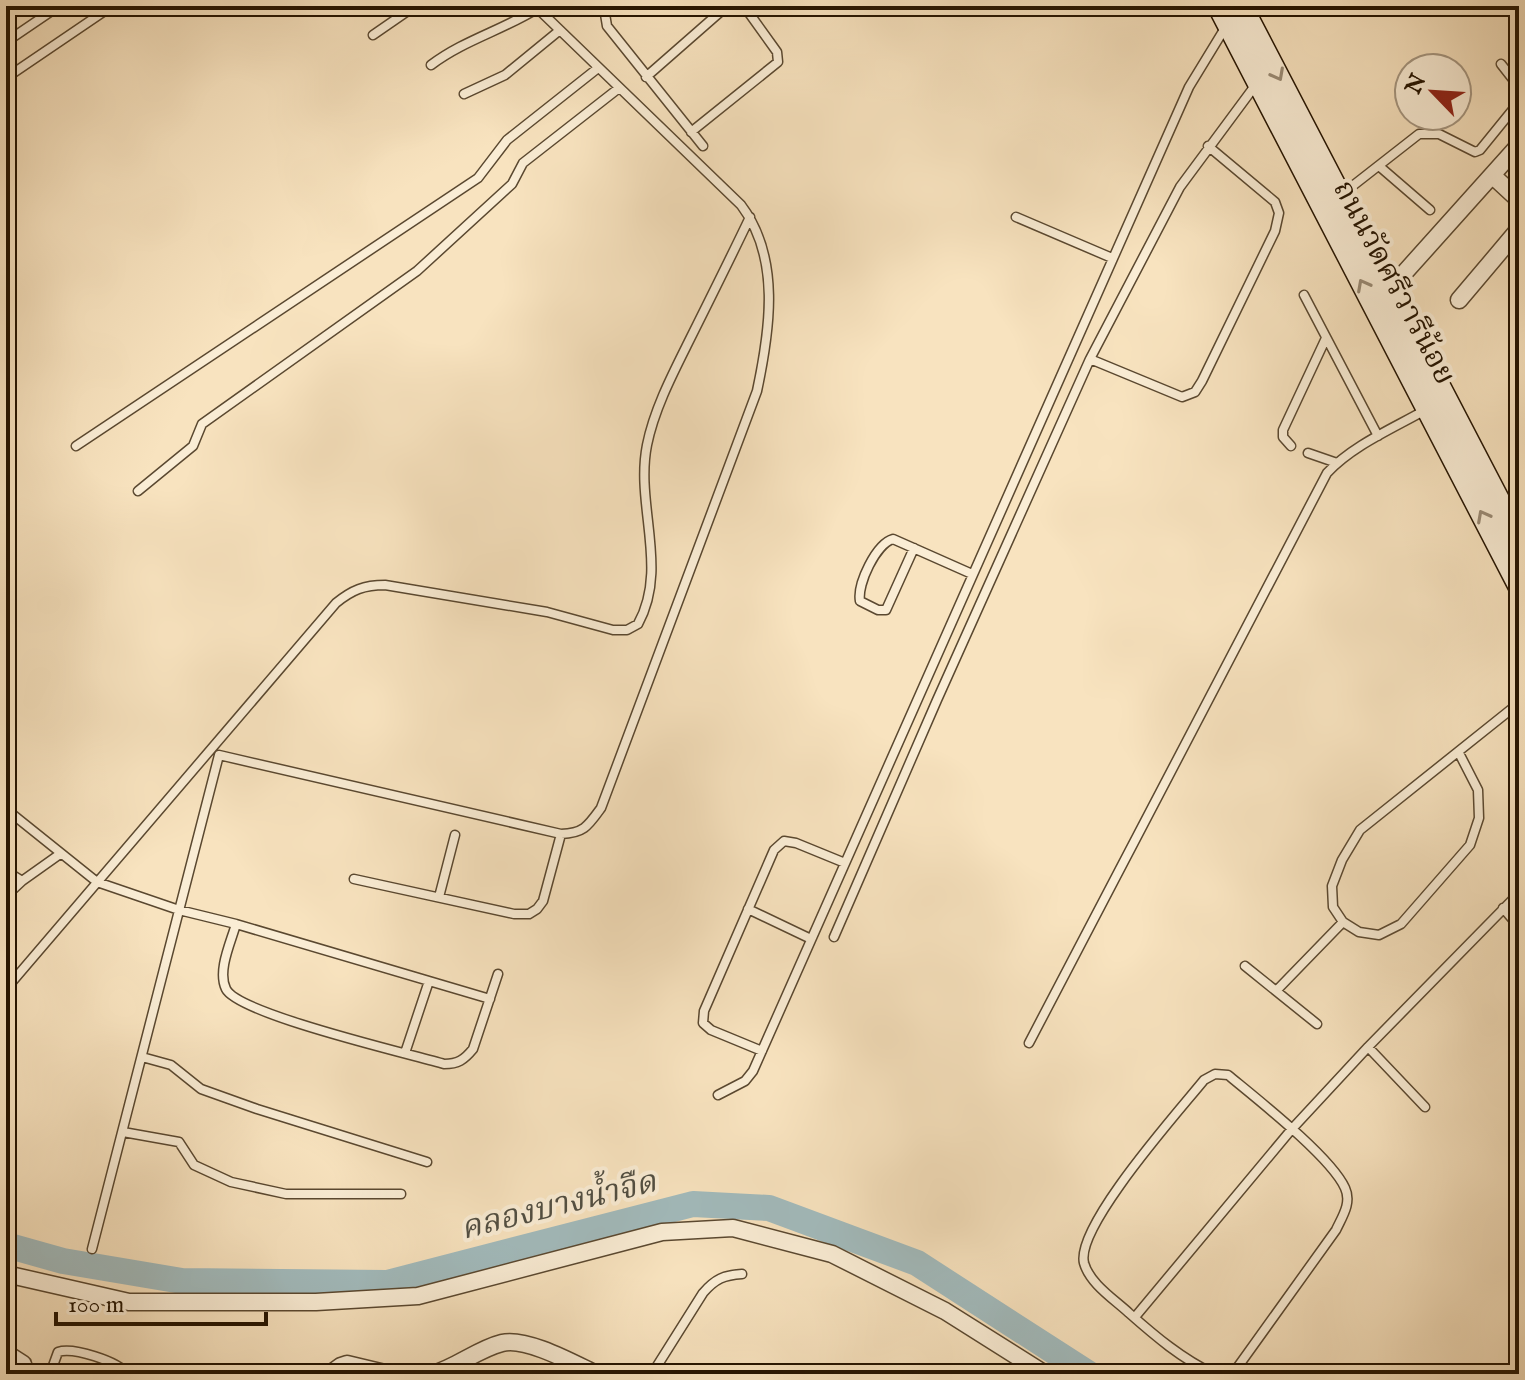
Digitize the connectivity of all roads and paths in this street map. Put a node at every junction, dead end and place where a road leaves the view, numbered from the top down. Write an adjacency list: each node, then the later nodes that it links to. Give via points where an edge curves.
1 (59, 6): 11 (lane)
2 (112, 6): 16 (lane)
3 (415, 6): 10 (lane)
4 (612, 6): 15 (lane, via 605,14 607,26)
5 (727, 6): 15 (lane)
6 (744, 6): 22 (lane, via 777,52 778,62)
7 (537, 7): 9 (lane); 13 (lane)
8 (1229, 12): 17 (main road, ถนนวัดศรีวารีน้อย); 28 (main road, ถนนวัดศรีวารีน้อย, one-way to 28); 34 (lane)
9 (560, 30): 14 (lane); 20 (lane, via 505,75)
10 (373, 35)
11 (6, 42)
12 (1501, 64): 18 (lane)
13 (431, 65)
14 (598, 68): 19 (lane); 42 (lane, via 507,140 478,178)
15 (646, 77): 22 (lane)
16 (6, 78)
17 (1257, 82): 25 (lane); 40 (main road, ถนนวัดศรีวารีน้อย, one-way to 17)
18 (1519, 87)
19 (619, 88): 31 (lane); 46 (lane, via 523,163 512,184 417,271 202,424 193,446)
20 (464, 94)
21 (1519, 102): 26 (lane, via 1480,150 1429,132 1413,137)
22 (691, 132): 24 (lane)
23 (1519, 145): 27 (street)
24 (703, 146)
25 (1208, 146): 39 (lane, via 1180,187); 39 (lane, via 1275,202 1279,213 1202,381 1195,392 1182,397)
26 (1379, 166): 28 (lane); 30 (lane)
27 (1493, 176): 29 (street); 35 (street)
28 (1340, 196): 35 (main road, ถนนวัดศรีวารีน้อย)
29 (1519, 200)
30 (1430, 210)
31 (750, 217): 52 (lane, via 650,431 643,501 653,569 638,624 613,630 532,609 367,585 336,603); 56 (lane, via 767,266 770,311 757,391 601,808 578,834)
32 (1016, 217): 34 (lane)
33 (1519, 229): 37 (street)
34 (1112, 258): 49 (lane)
35 (1389, 290): 47 (main road, ถนนวัดศรีวารีน้อย)
36 (1304, 295): 38 (lane)
37 (1459, 300)
38 (1326, 338): 41 (lane); 43 (lane, via 1283,430)
39 (1090, 359): 73 (lane)
40 (1427, 409): 41 (lane); 50 (main road, ถนนวัดศรีวารีน้อย, one-way to 40)
41 (1378, 436): 45 (lane)
42 (76, 446)
43 (1291, 446)
44 (1308, 453): 45 (lane)
45 (1337, 463): 82 (lane)
46 (138, 491)
47 (1519, 540)
48 (914, 548): 48 (lane, via 893,539 878,547 858,593 860,601 886,610); 49 (lane)
49 (972, 574): 59 (lane)
50 (1519, 585)
51 (1519, 703): 53 (lane)
52 (212, 747): 54 (lane); 63 (lane)
53 (1459, 753): 70 (lane, via 1360,830 1350,844 1332,886 1333,907); 70 (lane, via 1478,790 1479,818 1470,845 1401,924 1379,935)
54 (219, 755): 56 (lane); 69 (lane)
55 (6, 809): 58 (lane)
56 (561, 834): 66 (lane, via 543,901 529,914)
57 (455, 835): 66 (lane)
58 (60, 854): 62 (lane); 63 (lane)
59 (845, 863): 68 (lane, via 784,841 774,850); 74 (lane)
60 (6, 871): 62 (lane)
61 (354, 879): 66 (lane)
62 (22, 881): 65 (lane)
63 (97, 882): 69 (lane); 78 (lane)
64 (1519, 893): 67 (lane)
65 (6, 896)
66 (439, 897)
67 (1503, 908): 72 (lane); 83 (lane)
68 (748, 909): 74 (lane); 84 (lane, via 703,1023)
69 (179, 910): 71 (lane); 86 (lane)
70 (1343, 922): 79 (lane)
71 (236, 924): 77 (lane); 85 (lane, via 223,974 232,996 279,1017)
72 (1519, 927)
73 (834, 937)
74 (811, 939): 84 (lane)
75 (1245, 966): 79 (lane)
76 (498, 974): 80 (lane)
77 (429, 981): 80 (lane); 85 (lane)
78 (6, 989)
79 (1276, 991): 81 (lane)
80 (490, 999): 85 (lane, via 465,1059 444,1064)
81 (1317, 1024)
82 (1029, 1043)
83 (1368, 1047): 88 (lane); 89 (lane)
84 (762, 1051): 87 (lane, via 745,1081)
85 (405, 1053)
86 (142, 1057): 90 (lane); 91 (lane, via 171,1065 201,1089)
87 (718, 1095)
88 (1425, 1107)
89 (1291, 1130): 96 (lane); 96 (lane, via 1228,1075 1204,1080 1110,1198 1087,1238 1084,1261 1094,1281); 107 (lane, via 1326,1163 1346,1189 1348,1204 1336,1230 1237,1368)
90 (123, 1132): 92 (lane, via 179,1142 194,1165 231,1182 286,1194); 93 (lane)
91 (427, 1162)
92 (401, 1194)
93 (92, 1249)
94 (6, 1274): 106 (street, via 129,1302 403,1297 662,1232 733,1228 832,1254 945,1311)
95 (742, 1274): 105 (lane, via 712,1282)
96 (1135, 1317): 107 (lane, via 1195,1365)
97 (9, 1355): 98 (street, via 23,1364)
98 (25, 1374)
99 (50, 1374): 100 (lane, via 58,1352 68,1349 117,1364)
100 (127, 1374)
101 (330, 1374): 102 (street, via 347,1364)
102 (389, 1374)
103 (433, 1374): 104 (street, via 490,1347 514,1342)
104 (596, 1374)
105 (652, 1374)
106 (1045, 1374)
107 (1216, 1374)

